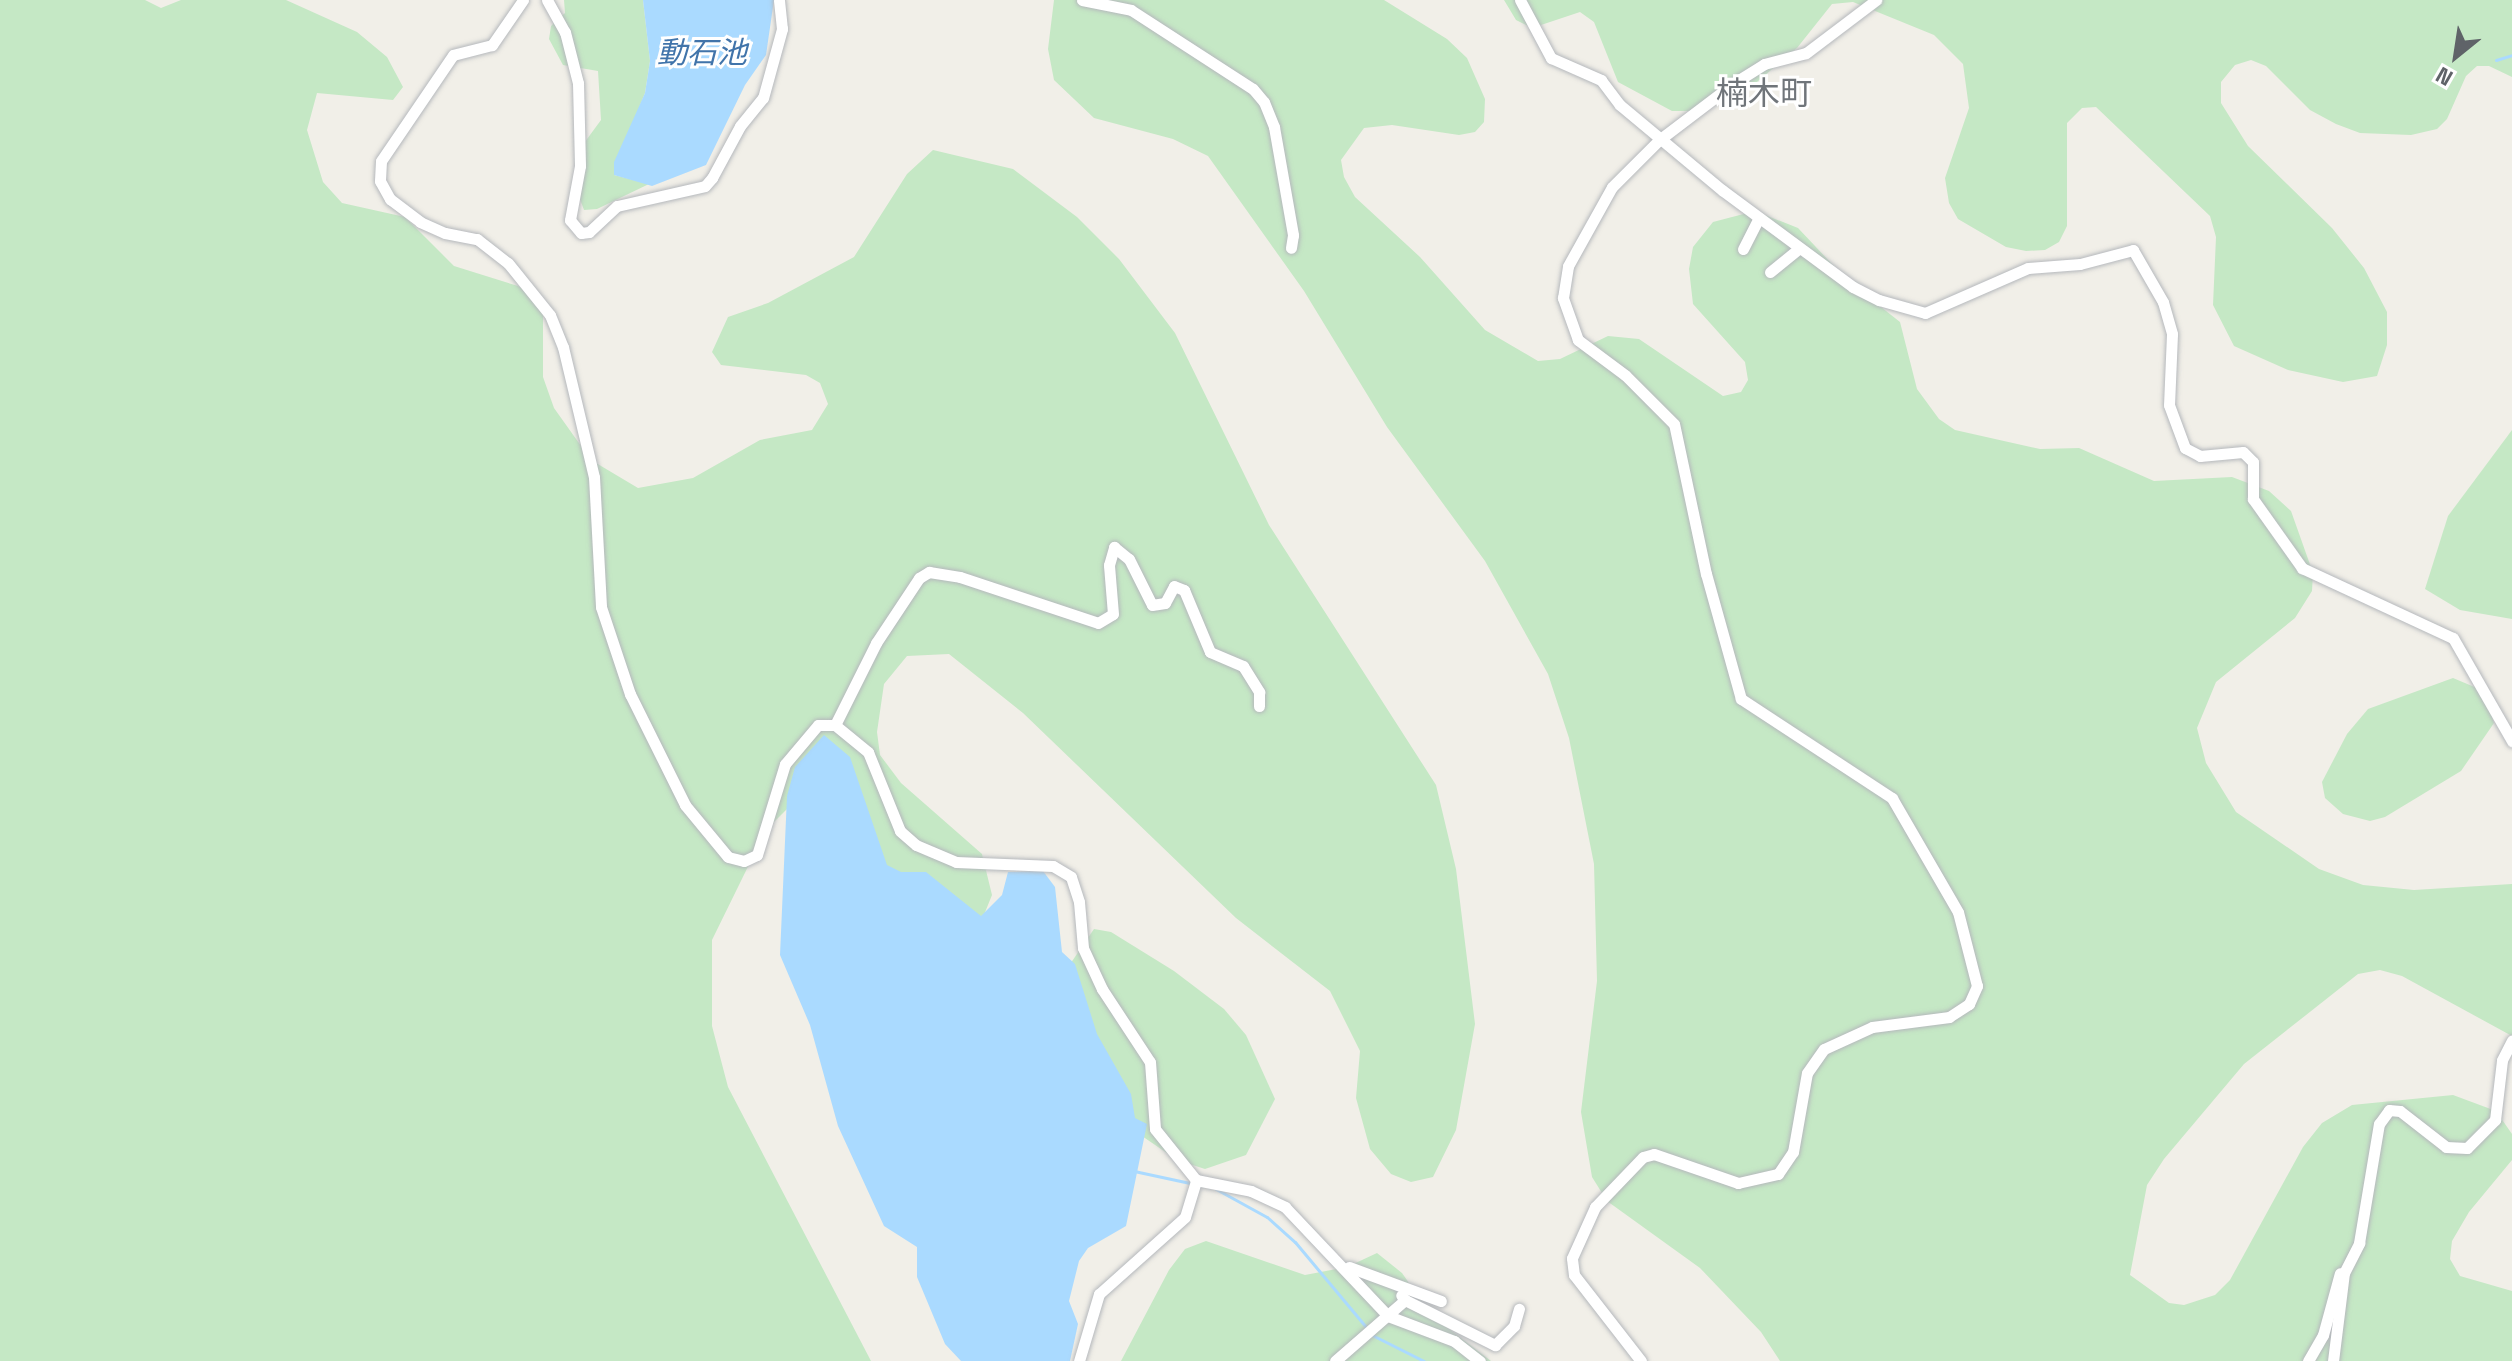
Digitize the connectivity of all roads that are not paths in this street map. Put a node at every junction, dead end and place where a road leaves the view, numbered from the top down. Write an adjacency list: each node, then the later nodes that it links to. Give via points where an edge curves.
1 (523, 0): 14 (street, via 492,45 453,55 381,161 380,181 390,199 420,222 477,239 508,263 550,315 563,347 594,477 601,607 616,660 685,805 728,857 744,861 757,855 785,764 818,725)
2 (547, 0): 3 (street, via 565,32 578,83 580,166 570,220 581,233 617,206 705,186 712,178 740,126 763,98 782,29)
3 (779, 0)
4 (1082, 0): 9 (street, via 1131,10 1253,89 1264,102 1274,127)
5 (1520, 0): 7 (street, via 1551,58 1601,80)
6 (1876, 0): 7 (street, via 1806,53 1754,70)
7 (1659, 140): 8 (street); 25 (street, via 1612,187 1568,266 1563,298 1578,340 1625,375 1674,424 1706,574 1741,699 1863,775 1899,807 1958,912 1977,986 1969,1004 1949,1017 1872,1027 1824,1049 1807,1073 1793,1152 1778,1174 1738,1183 1654,1154 1643,1157 1595,1207 1572,1258 1574,1275)
8 (1759, 218): 10 (street); 11 (street)
9 (1291, 248)
10 (1800, 248): 12 (street); 15 (street, via 1853,287 1925,313 2028,268 2080,264 2133,250 2163,302 2172,334 2169,405 2185,448 2200,456 2243,452 2253,462 2253,499 2280,529 2294,560 2453,638)
11 (1743, 249)
12 (1770, 272)
13 (1259, 706): 14 (street, via 1259,692 1243,666 1210,652 1184,590 1174,586 1165,603 1152,605 1129,559 1114,547 1109,565 1113,614 1098,623 960,577 929,572 919,578 876,643)
14 (835, 725): 17 (street, via 868,752 900,831 916,845 956,862 1053,866 1071,877 1083,948 1102,989 1150,1062 1155,1129)
15 (2512, 741)
16 (2512, 1040): 18 (street, via 2502,1060 2495,1120 2467,1148 2446,1147 2400,1111 2389,1110 2379,1124)
17 (1196, 1180): 19 (street, via 1268,1197 1285,1207); 26 (street, via 1185,1217 1099,1294)
18 (2359, 1243): 29 (street, via 2347,1255 2323,1335); 30 (street, via 2344,1273)
19 (1335, 1259): 20 (street, via 1366,1278); 24 (street)
20 (1396, 1287): 21 (street); 22 (street)
21 (1405, 1300): 23 (street, via 1495,1345 1514,1326); 24 (street)
22 (1441, 1301)
23 (1519, 1309)
24 (1385, 1320): 27 (street); 28 (street, via 1454,1341)
25 (1636, 1359)
26 (1079, 1361)
27 (1335, 1361)
28 (1480, 1361)
29 (2308, 1361)
30 (2333, 1361)

